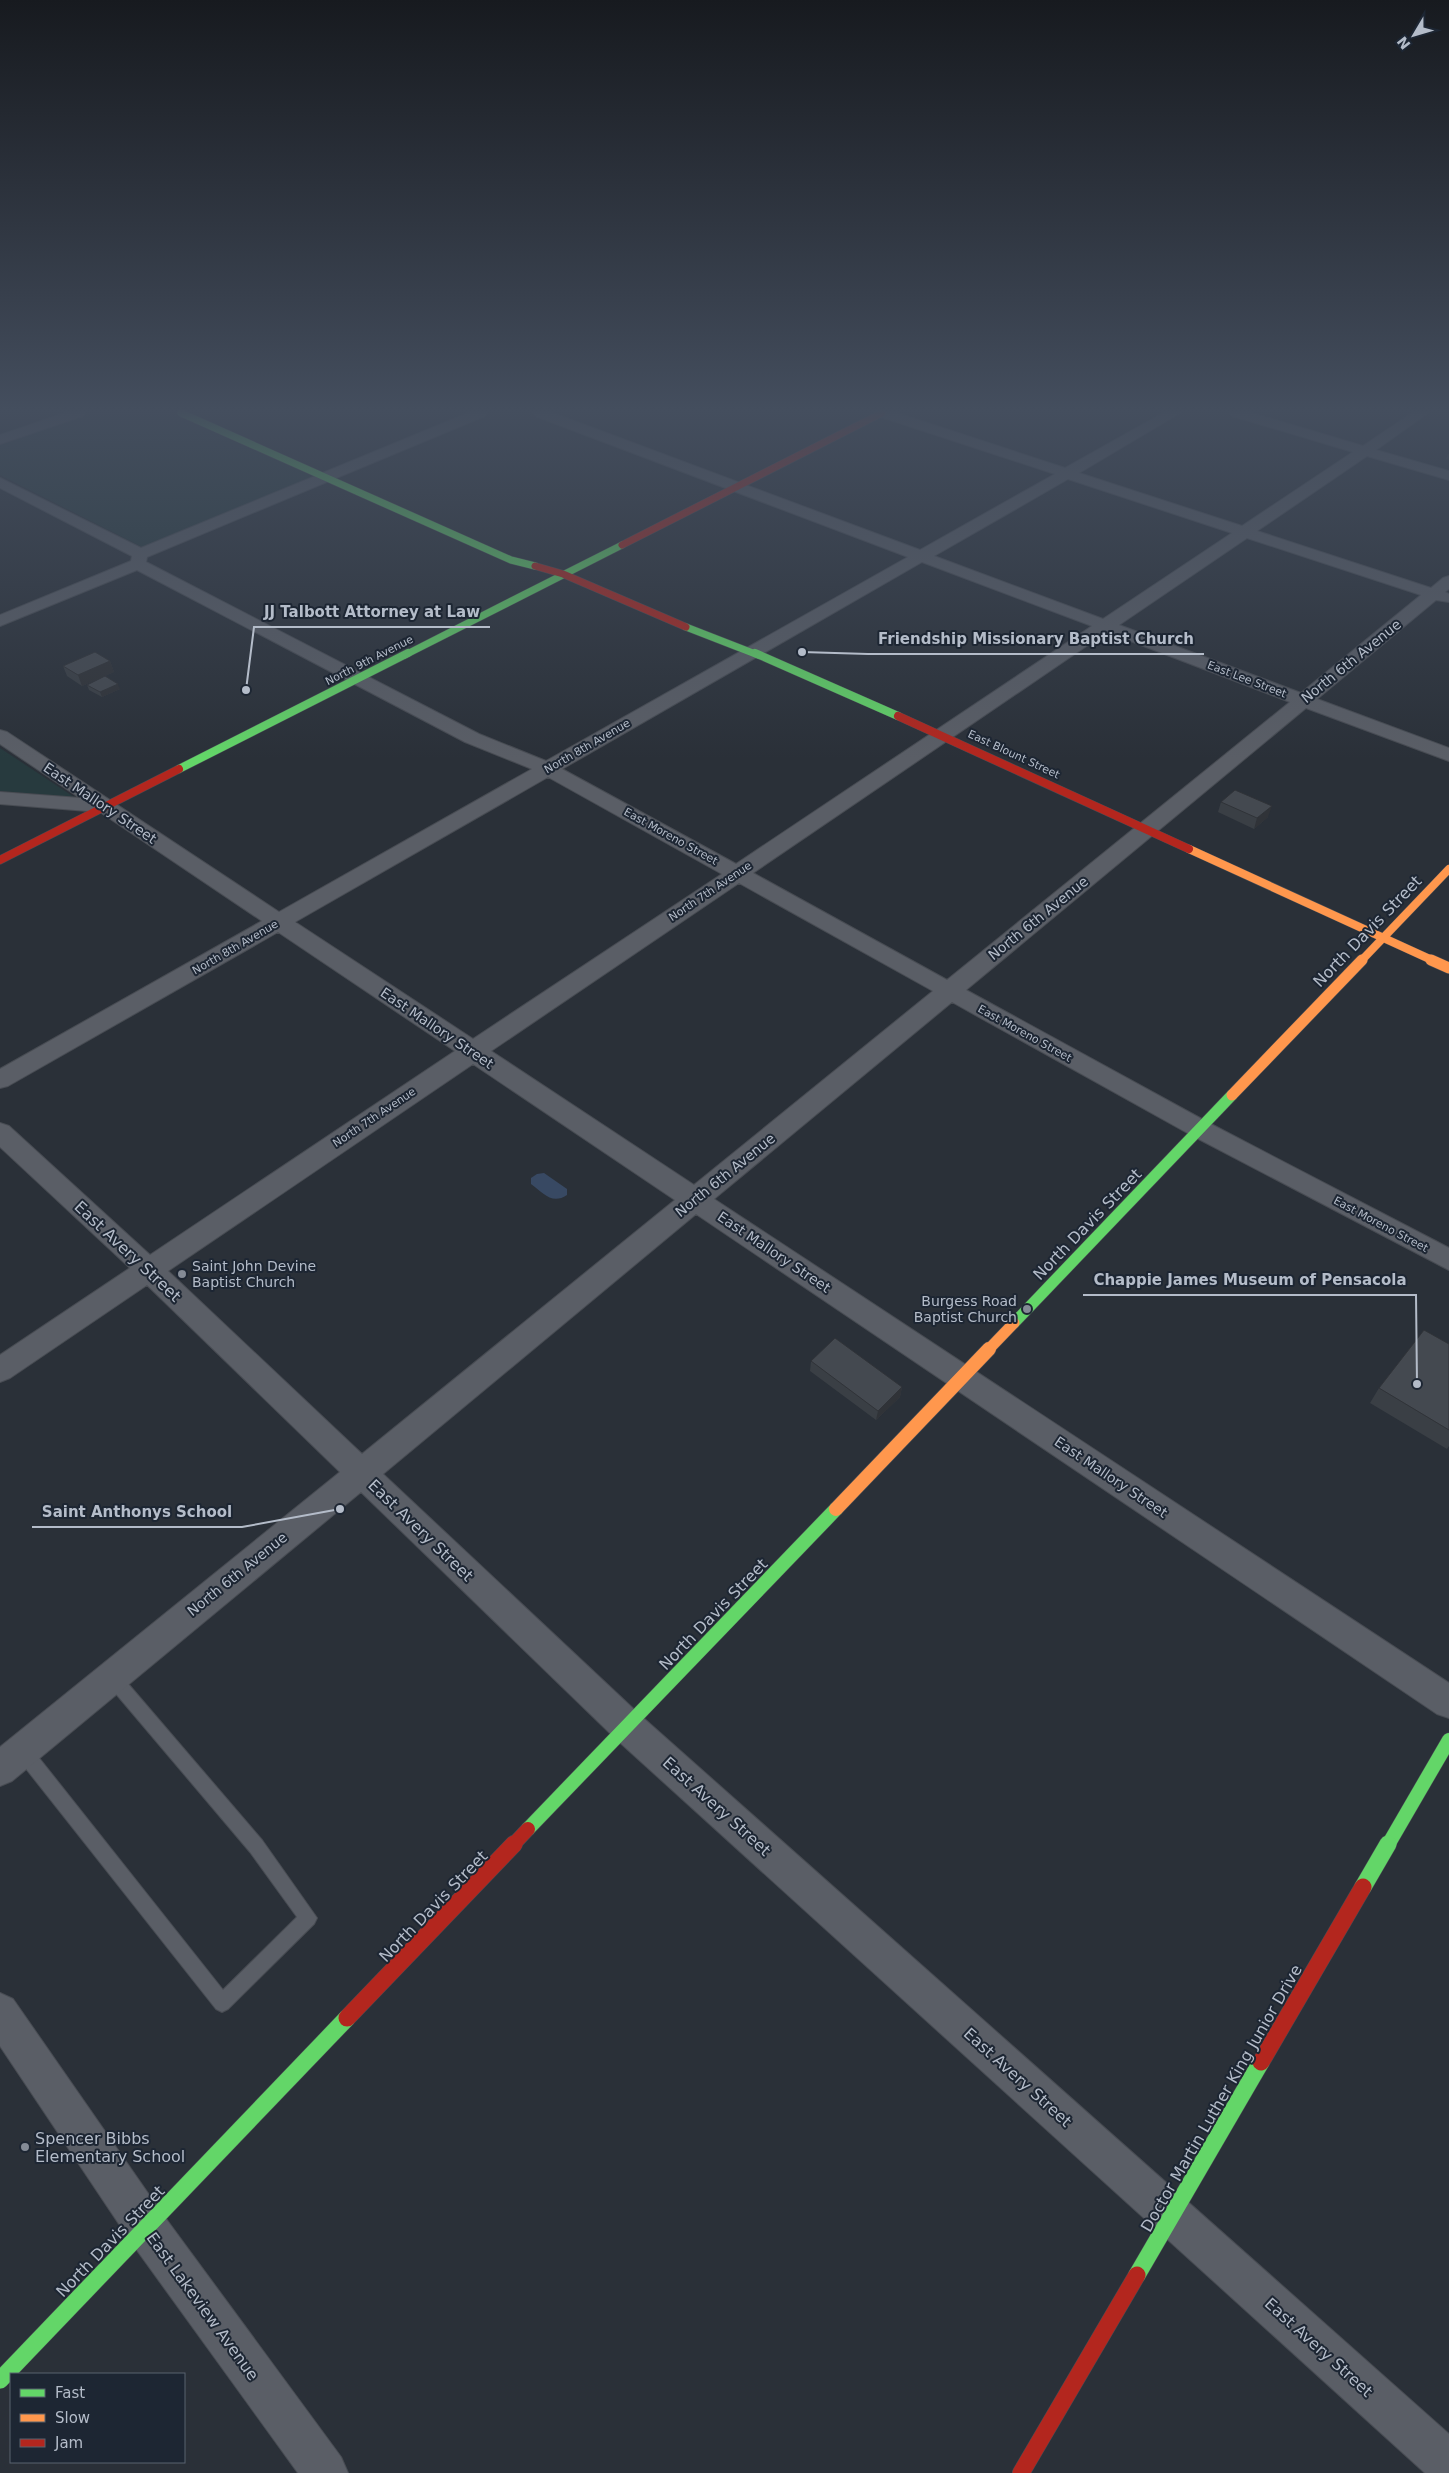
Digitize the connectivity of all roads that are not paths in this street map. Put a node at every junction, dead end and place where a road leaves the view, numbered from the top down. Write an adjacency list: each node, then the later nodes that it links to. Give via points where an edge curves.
1 (84, 528): 12 (street, East Moreno Street)
2 (203, 528): 12 (street)
3 (446, 528): 13 (main road, East Blount Street, via 511,560)
4 (654, 528): 13 (main road, North 9th Avenue)
5 (846, 528): 11 (street, East Lee Street)
6 (969, 528): 11 (street, North 8th Avenue)
7 (1233, 528): 9 (street)
8 (1249, 528): 9 (street, North 7th Avenue)
9 (1244, 532): 14 (street); 16 (street, North 7th Avenue)
10 (536, 556): 13 (main road, East Blount Street)
11 (920, 556): 16 (street, East Lee Street); 17 (street, North 8th Avenue)
12 (139, 559): 15 (street); 18 (street, East Moreno Street)
13 (563, 574): 17 (main road, East Blount Street); 18 (main road, North 9th Avenue)
14 (1444, 591): 19 (street, North 6th Avenue)
15 (0, 621)
16 (1104, 626): 19 (street, East Lee Street); 20 (street, North 7th Avenue)
17 (752, 652): 20 (main road, East Blount Street); 23 (street, North 8th Avenue)
18 (357, 680): 23 (street, East Moreno Street, via 472,738); 25 (main road, North 9th Avenue)
19 (1303, 700): 22 (street, East Lee Street); 26 (street, North 6th Avenue)
20 (941, 735): 26 (main road, East Blount Street); 29 (street, North 7th Avenue)
21 (0, 736): 25 (street, East Mallory Street)
22 (1449, 756)
23 (548, 768): 29 (street, East Moreno Street); 30 (street, North 8th Avenue)
24 (0, 798): 25 (street)
25 (105, 806): 27 (main road, North 9th Avenue); 30 (street, East Mallory Street)
26 (1146, 829): 31 (main road, East Blount Street); 33 (street, North 6th Avenue)
27 (0, 860)
28 (1449, 869): 31 (main road, North Davis Street)
29 (737, 872): 33 (street, East Moreno Street); 34 (street, North 7th Avenue)
30 (278, 922): 34 (street, East Mallory Street); 35 (street, North 8th Avenue)
31 (1382, 938): 32 (main road, East Blount Street); 36 (main road, North Davis Street)
32 (1449, 968)
33 (949, 991): 36 (street, East Moreno Street); 38 (street, North 6th Avenue)
34 (472, 1051): 38 (street, East Mallory Street); 40 (street, North 7th Avenue)
35 (0, 1080)
36 (1200, 1129): 39 (street, East Moreno Street); 42 (main road, North Davis Street)
37 (0, 1132): 40 (street, East Avery Street)
38 (695, 1199): 42 (street, East Mallory Street); 43 (street, North 6th Avenue)
39 (1449, 1260)
40 (149, 1270): 41 (street, North 7th Avenue); 43 (street, East Avery Street)
41 (0, 1370)
42 (962, 1378): 45 (street, East Mallory Street); 46 (main road, North Davis Street)
43 (362, 1473): 44 (street, North 6th Avenue); 46 (street, East Avery Street)
44 (112, 1677): 48 (street, North 6th Avenue); 48 (lane, via 256,1846 308,1918 222,2003)
45 (1449, 1702)
46 (628, 1727): 51 (street, East Avery Street); 52 (main road, North Davis Street)
47 (1449, 1740): 51 (main road, Doctor Martin Luther King Junior Drive)
48 (22, 1750): 49 (street, North 6th Avenue)
49 (0, 1769)
50 (0, 2012): 52 (street, East Lakeview Avenue)
51 (1172, 2215): 54 (street, East Avery Street); 56 (main road, Doctor Martin Luther King Junior Drive)
52 (146, 2227): 53 (main road, North Davis Street); 55 (street, East Lakeview Avenue)
53 (0, 2380)
54 (1449, 2464)
55 (325, 2473)
56 (1021, 2473)

